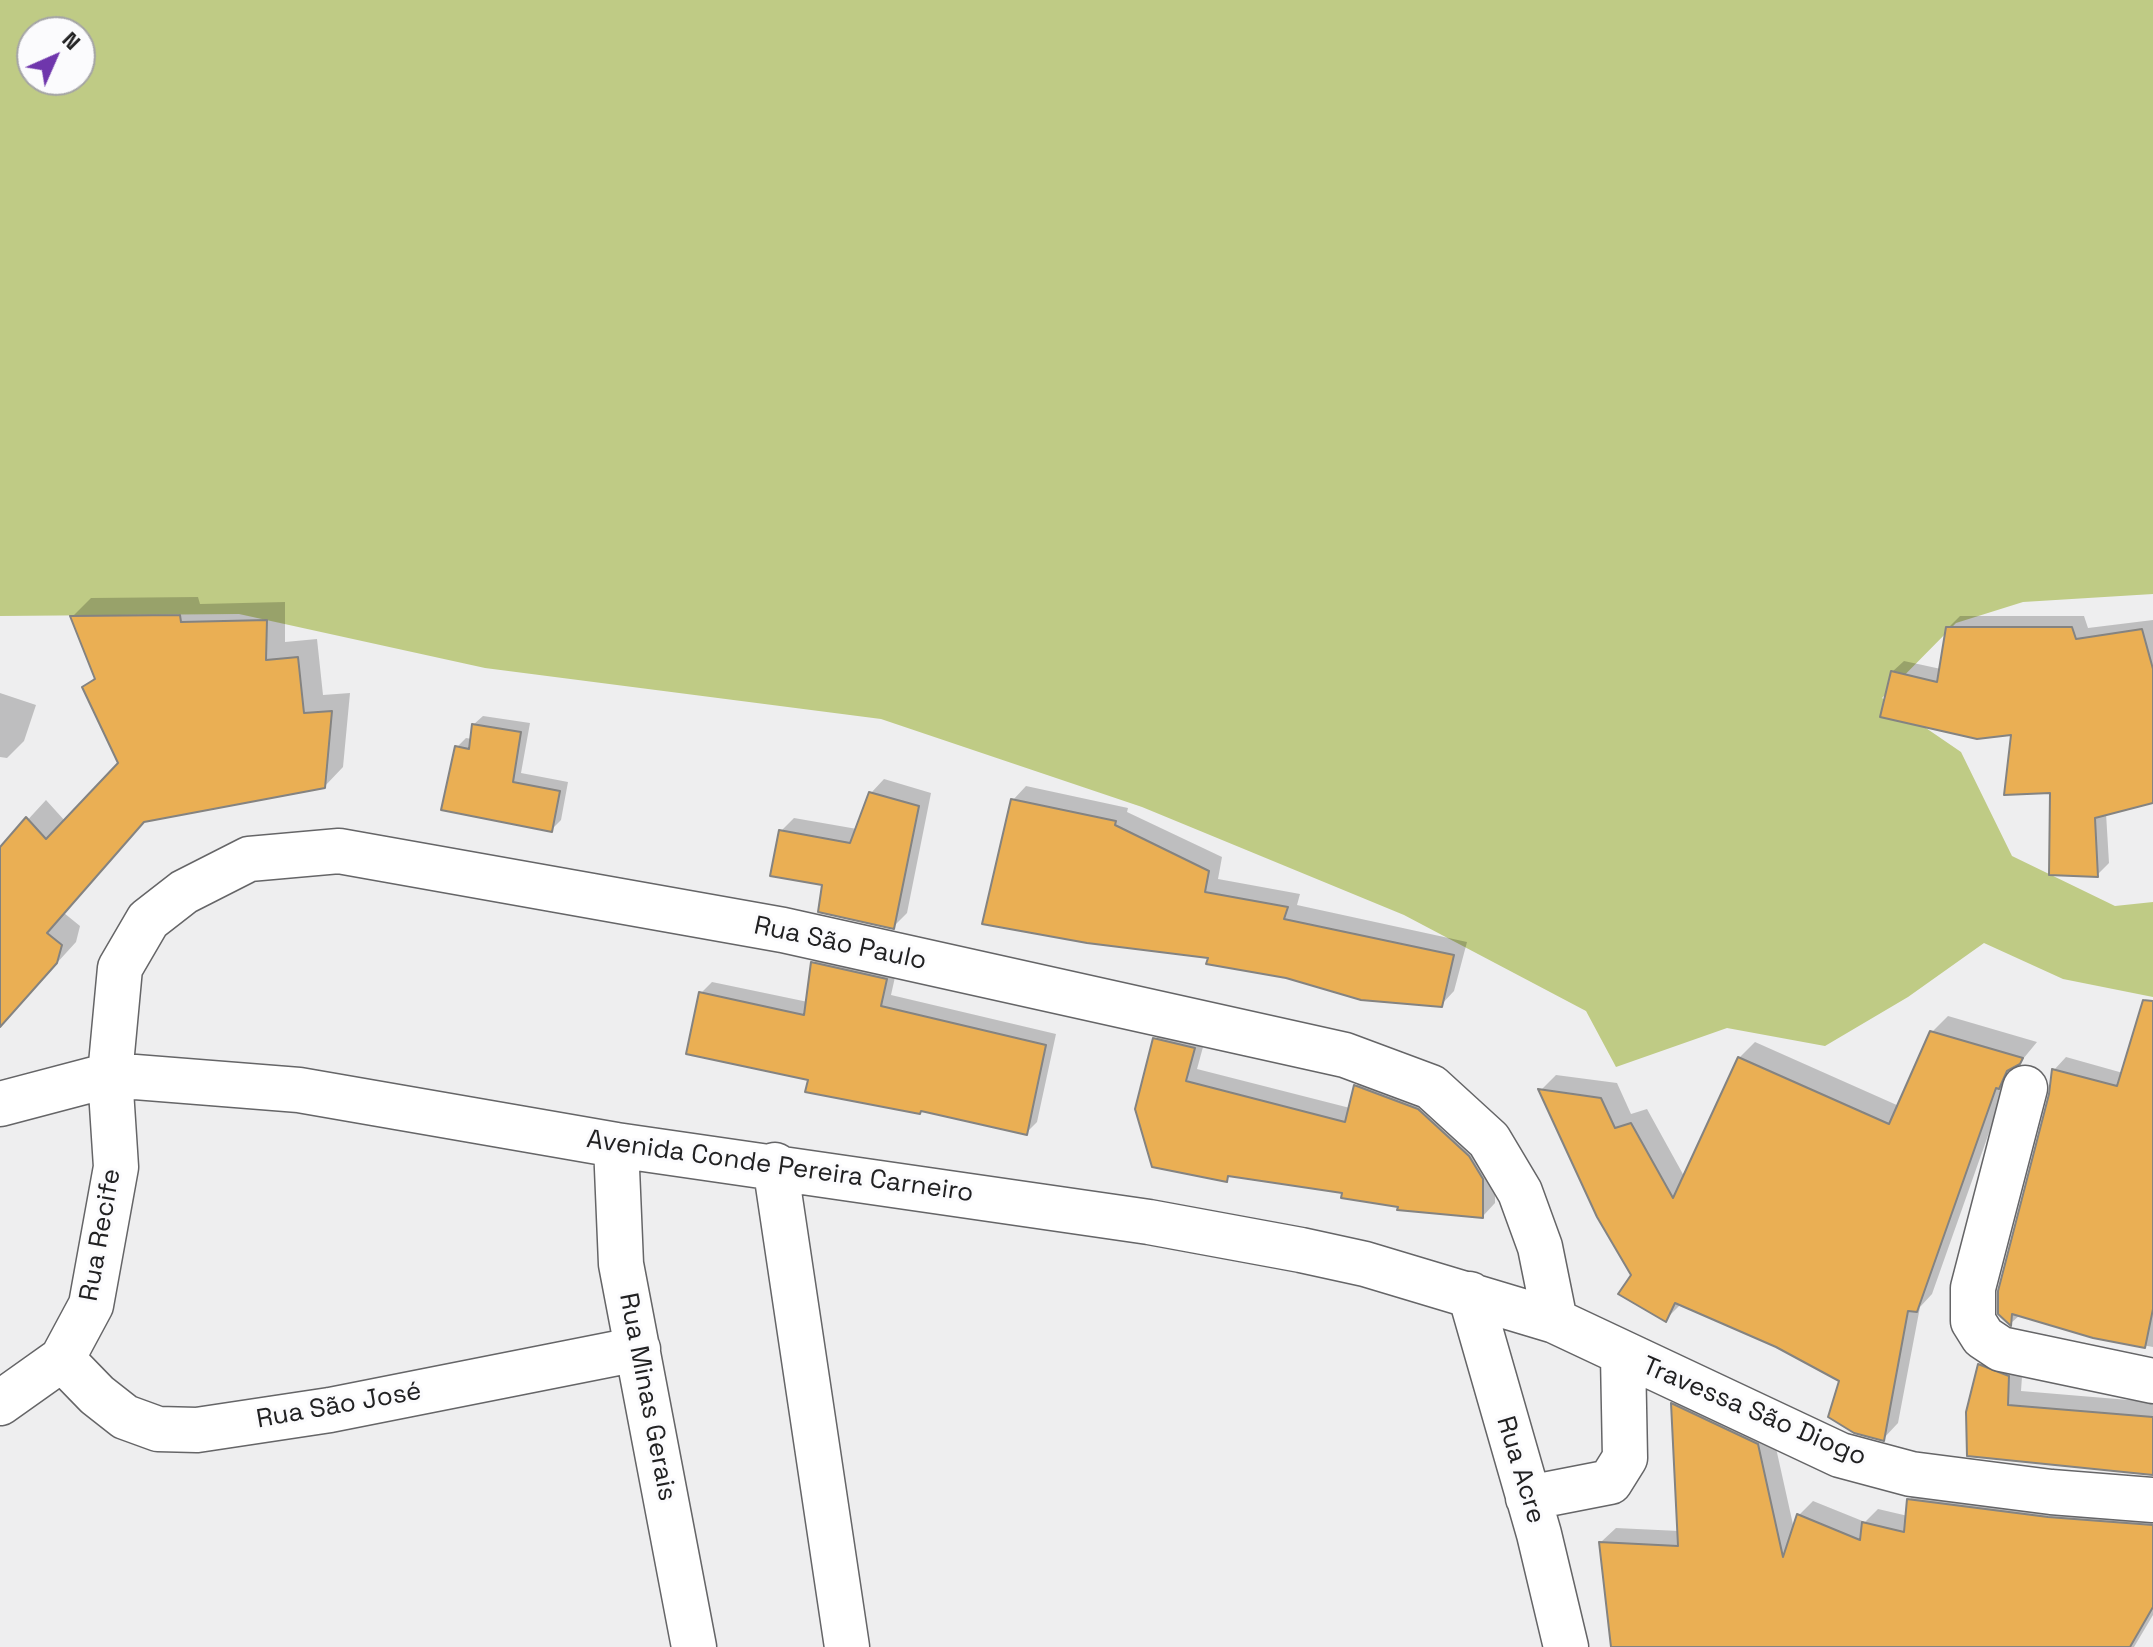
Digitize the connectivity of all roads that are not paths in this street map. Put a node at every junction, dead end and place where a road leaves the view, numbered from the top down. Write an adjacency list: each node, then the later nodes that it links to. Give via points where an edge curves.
1 (110, 1075): 3 (street, Avenida Conde Pereira Carneiro); 4 (street, Avenida Conde Pereira Carneiro, via 299,1090); 7 (street, Rua São Paulo, via 120,968 148,920 184,892 249,859 339,851 798,934 1345,1055 1431,1087 1489,1140 1520,1192 1540,1247); 10 (street, Rua Recife, via 116,1167 105,1240 91,1305)
2 (2025, 1088): 11 (street, via 1973,1288 1973,1321 1983,1337 2001,1349)
3 (0, 1104)
4 (616, 1145): 5 (street, Avenida Conde Pereira Carneiro); 8 (street, Rua Minas Gerais, via 621,1264)
5 (775, 1165): 6 (street, Avenida Conde Pereira Carneiro, via 1301,1250); 16 (street)
6 (1470, 1294): 7 (street, Avenida Conde Pereira Carneiro); 13 (street, Rua Acre)
7 (1555, 1321): 9 (street, Travessa São Diogo)
8 (638, 1349): 10 (street, Rua São José, via 330,1410 197,1430 158,1429 125,1417); 15 (street, Rua Minas Gerais)
9 (1623, 1356): 13 (street, via 1625,1458 1610,1482); 14 (street, Travessa São Diogo, via 1854,1459 1911,1474)
10 (62, 1359): 12 (street, Rua Recife)
11 (2153, 1381)
12 (0, 1403)
13 (1528, 1498): 17 (street, Rua Acre)
14 (2153, 1500)
15 (694, 1647)
16 (847, 1647)
17 (1566, 1647)

